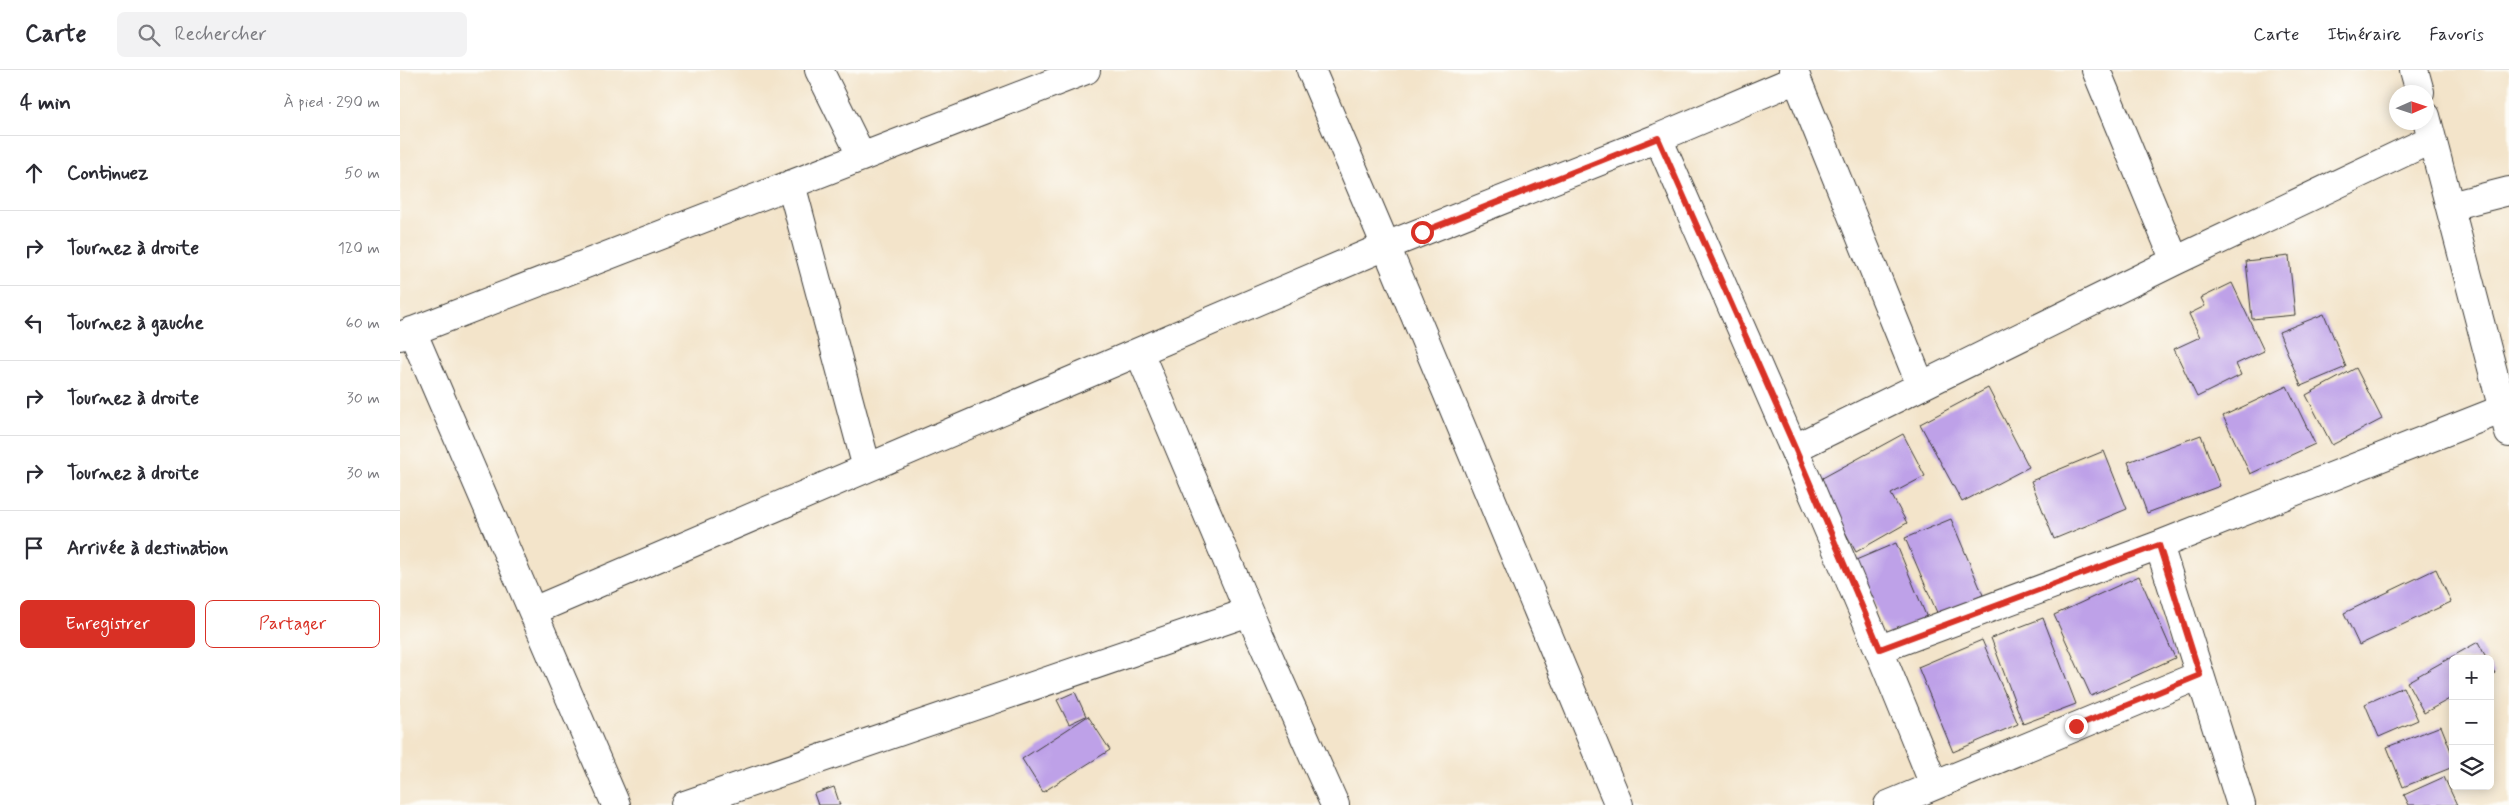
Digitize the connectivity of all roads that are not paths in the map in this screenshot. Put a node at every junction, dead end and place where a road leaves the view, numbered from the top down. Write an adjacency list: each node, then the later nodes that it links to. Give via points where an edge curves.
1 (819, 70): 12 (street)
2 (1086, 70): 7 (street)
3 (1311, 70): 16 (street)
4 (2096, 70): 17 (street)
5 (2414, 70): 8 (street)
6 (1795, 74): 11 (street); 20 (street)
7 (1055, 76): 12 (street)
8 (2418, 85)
9 (2425, 130): 17 (street)
10 (2430, 130): 15 (street)
11 (1658, 138): 16 (street); 22 (street)
12 (862, 157): 13 (street)
13 (791, 184): 18 (street); 23 (street)
14 (2509, 191): 15 (street)
15 (2450, 206): 21 (street)
16 (1386, 246): 19 (street); 33 (street)
17 (2175, 261): 20 (street)
18 (406, 333): 25 (street)
19 (1139, 352): 23 (street); 26 (street)
20 (1921, 386): 22 (street)
21 (2506, 421): 24 (street)
22 (1795, 448): 27 (street)
23 (868, 468): 25 (street)
24 (2159, 545): 27 (street); 28 (street)
25 (533, 611): 30 (street)
26 (1249, 612): 31 (street); 32 (street)
27 (1880, 649): 29 (street)
28 (2200, 675): 29 (street); 35 (street)
29 (1934, 785): 34 (street)
30 (616, 805)
31 (684, 805)
32 (1335, 805)
33 (1619, 805)
34 (1888, 805)
35 (2241, 805)

